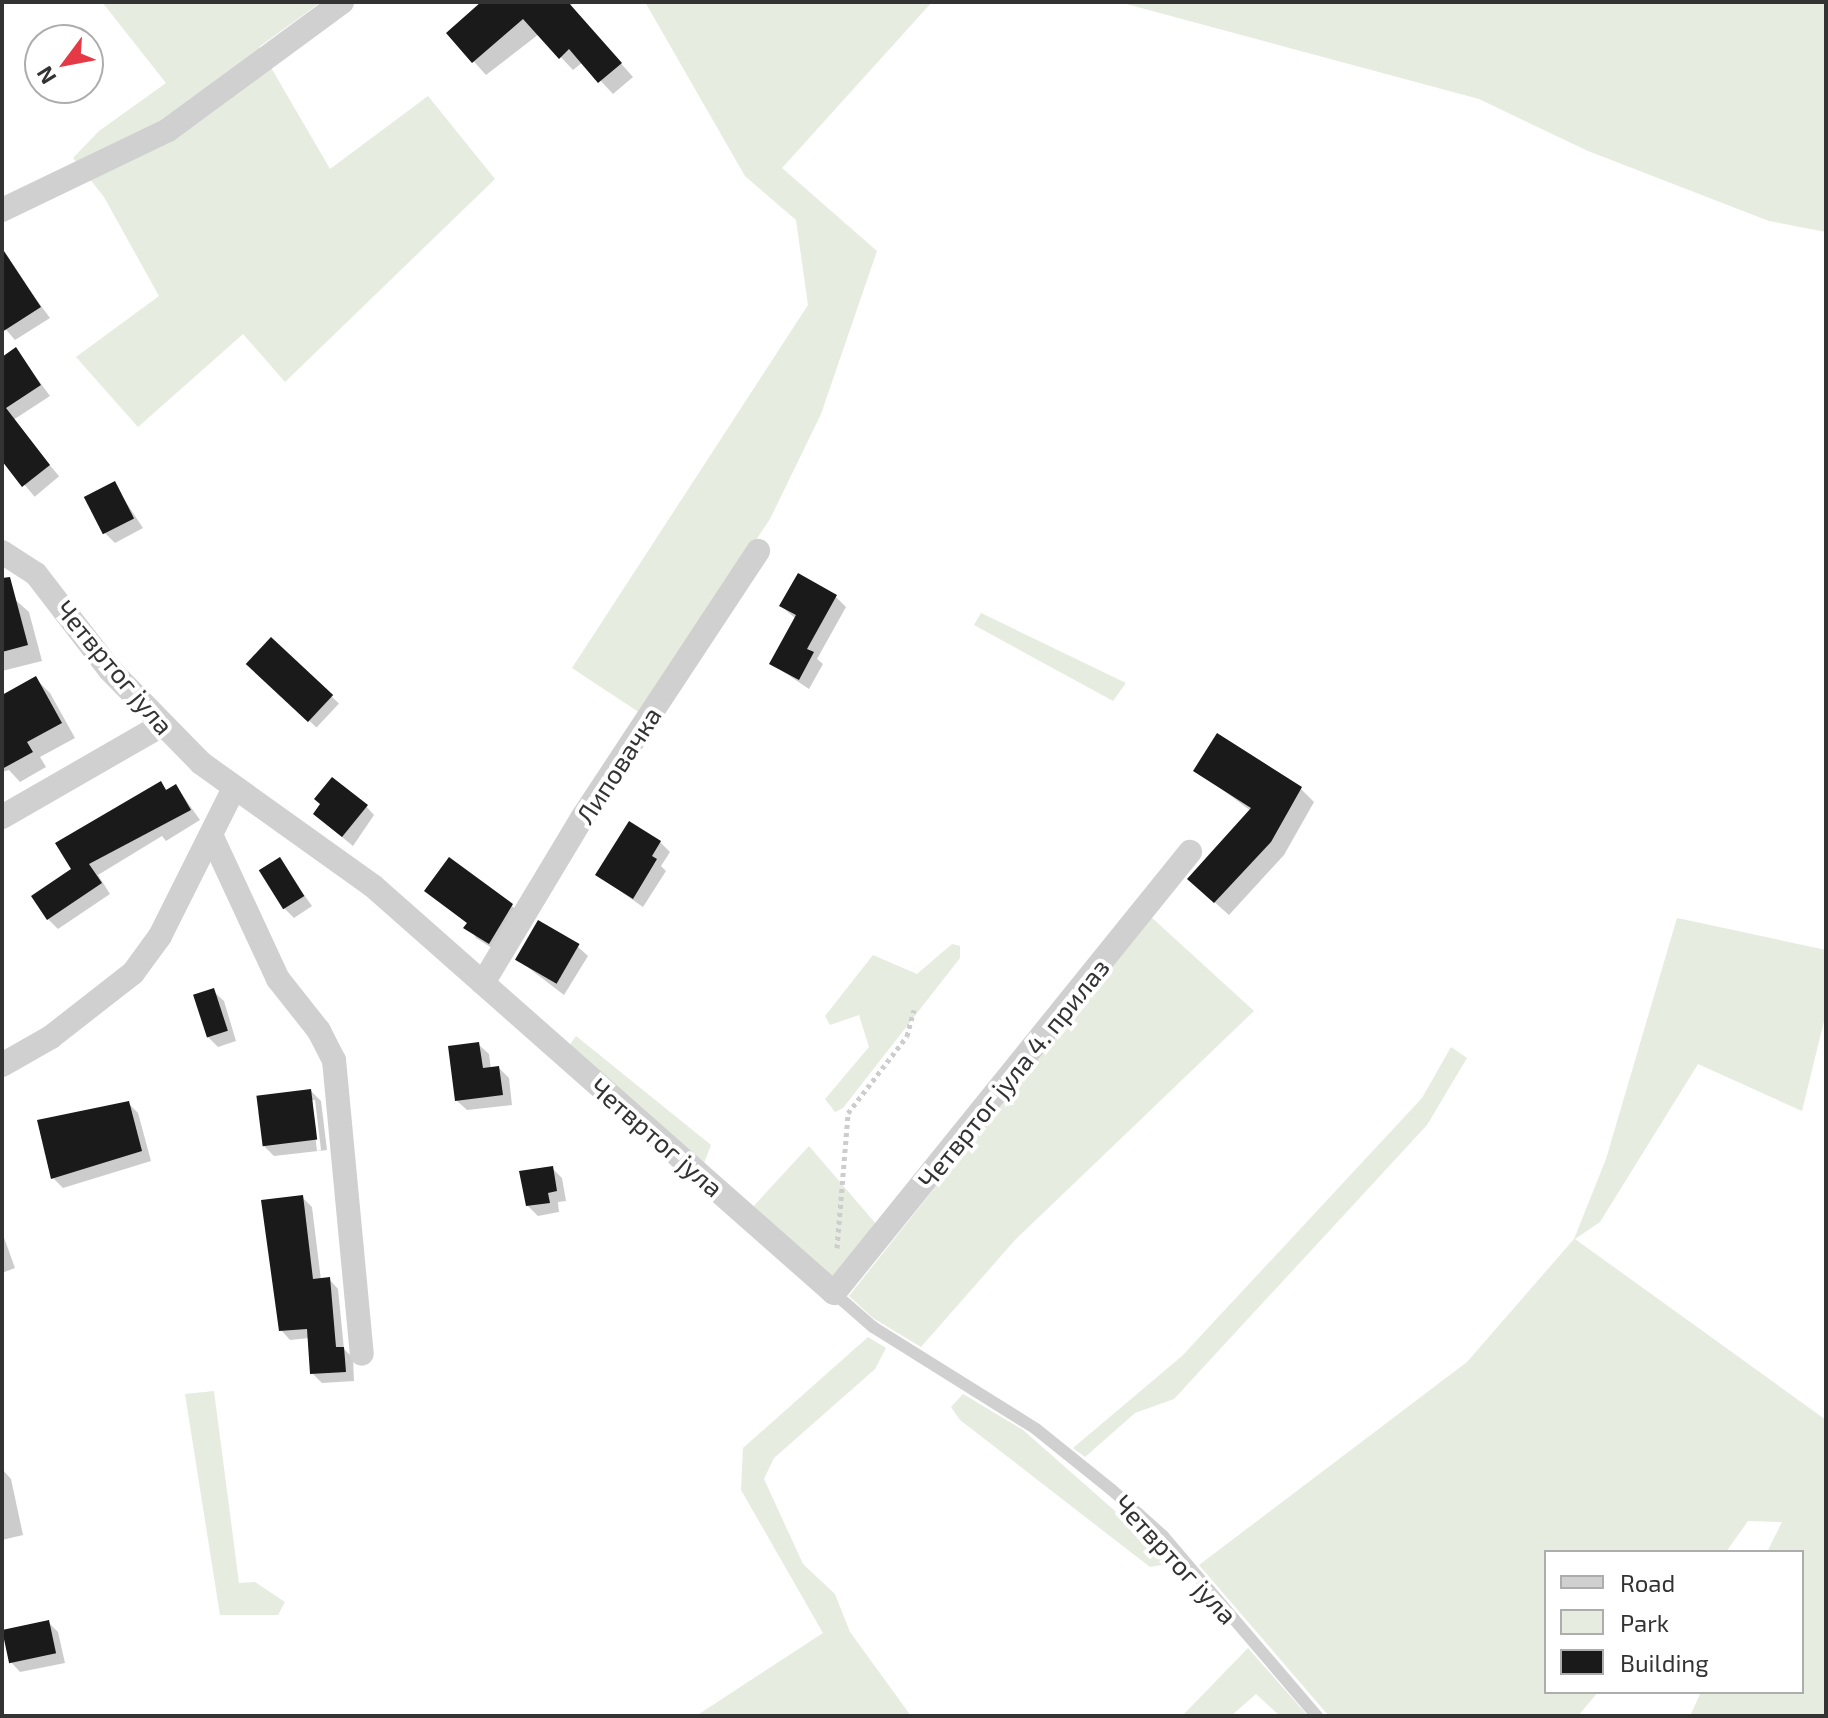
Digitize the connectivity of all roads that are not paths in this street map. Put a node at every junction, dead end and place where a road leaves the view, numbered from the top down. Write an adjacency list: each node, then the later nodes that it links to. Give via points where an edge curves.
1 (342, 2): 2 (street, via 168,130)
2 (2, 210)
3 (758, 551): 10 (street, Липовачка, via 582,818)
4 (2, 552): 5 (street, Четвртог јула, via 36,574)
5 (160, 726): 6 (street, Четвртог јула); 7 (street)
6 (234, 788): 8 (street); 10 (street, Четвртог јула, via 373,886)
7 (2, 817)
8 (213, 839): 11 (street, via 160,936 133,973 51,1037); 13 (street, via 278,979 319,1031 334,1060)
9 (1190, 852): 12 (street, Четвртог јула 4. прилаз)
10 (483, 983): 12 (street, Четвртог јула)
11 (2, 1065)
12 (834, 1293): 14 (lane, Четвртог јула, via 873,1327 1036,1429 1112,1490 1163,1536)
13 (362, 1354)
14 (1317, 1716)

